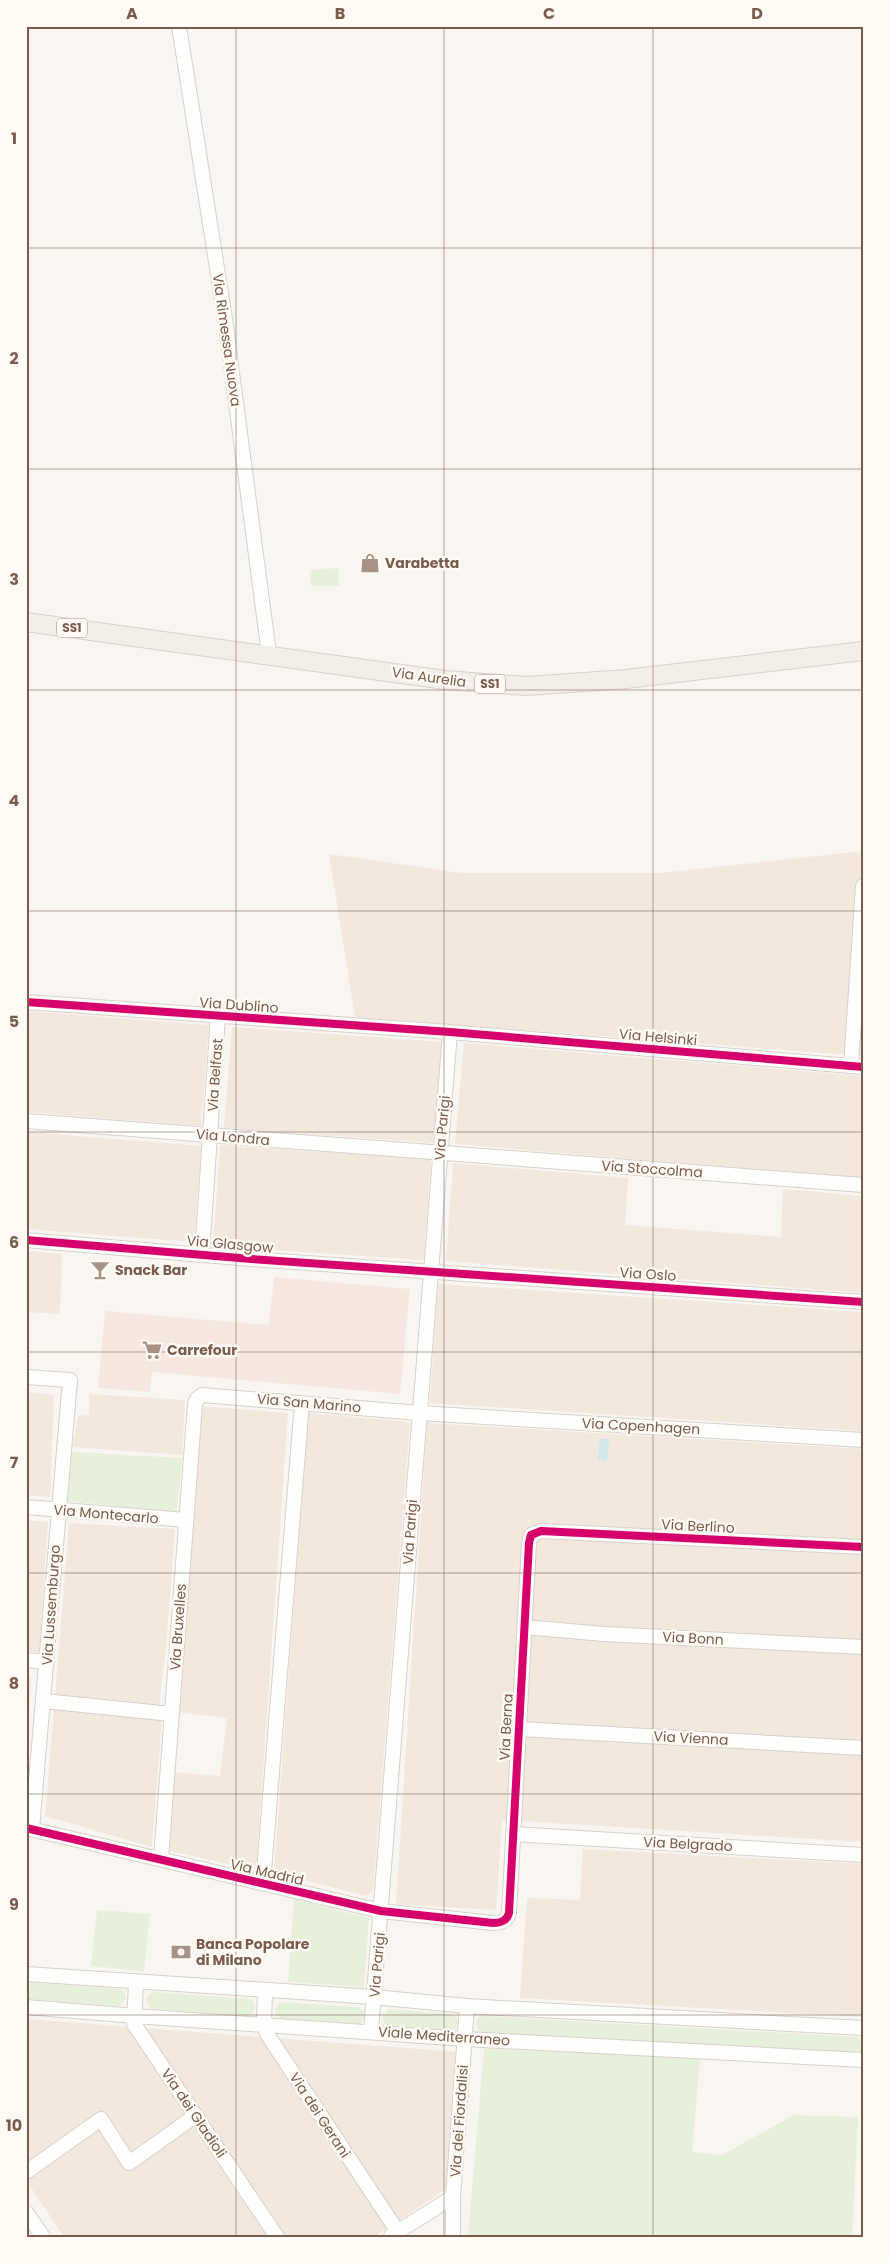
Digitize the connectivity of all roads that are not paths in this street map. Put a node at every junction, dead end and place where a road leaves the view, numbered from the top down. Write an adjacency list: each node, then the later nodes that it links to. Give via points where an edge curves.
1 (179, 26): 4 (street, Via Rimessa Nuova, via 225,319)
2 (26, 622): 4 (main road, Via Aurelia / SS1)
3 (863, 651): 4 (main road, Via Aurelia / SS1, via 626,679 527,686 445,680)
4 (270, 654)
5 (863, 886): 9 (street)
6 (26, 1002): 7 (street, Via Dublino)
7 (218, 1016): 8 (street, Via Dublino); 11 (street, Via Belfast)
8 (450, 1032): 9 (street, Via Helsinki); 12 (street, Via Parigi)
9 (857, 1066)
10 (26, 1121): 11 (street, Via Londra)
11 (211, 1135): 12 (street, Via Londra); 15 (street, Via Belfast)
12 (441, 1153): 13 (street, Via Stoccolma); 16 (street, Via Parigi)
13 (863, 1185)
14 (26, 1240): 15 (street, Via Glasgow)
15 (202, 1254): 16 (street, Via Glasgow)
16 (431, 1271): 17 (street, Via Oslo); 21 (street, Via Parigi)
17 (863, 1302)
18 (26, 1377): 24 (street, Via Lussemburgo, via 70,1380)
19 (200, 1396): 20 (street, Via San Marino, via 208,1394); 25 (street, Via Bruxelles, via 195,1404)
20 (302, 1403): 21 (street, Via San Marino); 40 (street)
21 (419, 1413): 22 (street, Via Copenhagen); 41 (street, Via Parigi)
22 (863, 1440)
23 (26, 1507): 24 (street, Via Montecarlo)
24 (58, 1510): 25 (street, Via Montecarlo); 31 (street, Via Lussemburgo)
25 (186, 1520): 33 (street, Via Bruxelles)
26 (533, 1534): 27 (street, Via Berlino, via 541,1531); 28 (street, Via Berna, via 529,1543)
27 (863, 1547)
28 (524, 1627): 29 (street, Via Bonn, via 604,1634); 34 (street, Via Berna)
29 (863, 1646)
30 (26, 1660): 31 (street)
31 (47, 1662): 32 (street, Via Lussemburgo)
32 (44, 1701): 33 (street); 36 (street, Via Lussemburgo)
33 (171, 1714): 39 (street, Via Bruxelles)
34 (519, 1729): 35 (street, Via Vienna); 37 (street, Via Berna)
35 (863, 1748)
36 (29, 1829): 39 (street, Via Madrid)
37 (513, 1834): 38 (street, Via Belgrado); 42 (street, Via Berna, via 509,1912)
38 (863, 1855)
39 (161, 1859): 40 (street, Via Madrid)
40 (262, 1883): 41 (street, Via Madrid)
41 (381, 1911): 42 (street, Via Madrid, via 493,1923); 46 (street, Via Parigi)
42 (504, 1920)
43 (26, 1974): 44 (street)
44 (136, 1983): 45 (street); 49 (street, Via dei Gladioli)
45 (265, 1991): 46 (street); 50 (street, Via dei Gerani)
46 (374, 1997): 47 (street); 52 (street, Via Parigi)
47 (466, 2006): 51 (street); 53 (street, Via dei Fiordalisi)
48 (26, 2007): 49 (street, Viale Mediterraneo)
49 (134, 2016): 50 (street, Viale Mediterraneo); 55 (street, Via dei Gladioli, via 134,2024)
50 (264, 2024): 52 (street, Viale Mediterraneo); 59 (street, Via dei Gerani, via 267,2034)
51 (863, 2028)
52 (371, 2031): 53 (street, Viale Mediterraneo)
53 (465, 2039): 54 (street, Viale Mediterraneo); 57 (street, Via dei Fiordalisi)
54 (863, 2060)
55 (195, 2116): 56 (street, via 129,2163 101,2119); 61 (street, Via dei Gladioli)
56 (26, 2172)
57 (453, 2197): 59 (street); 62 (street, Via dei Fiordalisi)
58 (26, 2212): 60 (street)
59 (394, 2235)
60 (43, 2237)
61 (277, 2237)
62 (453, 2237)

